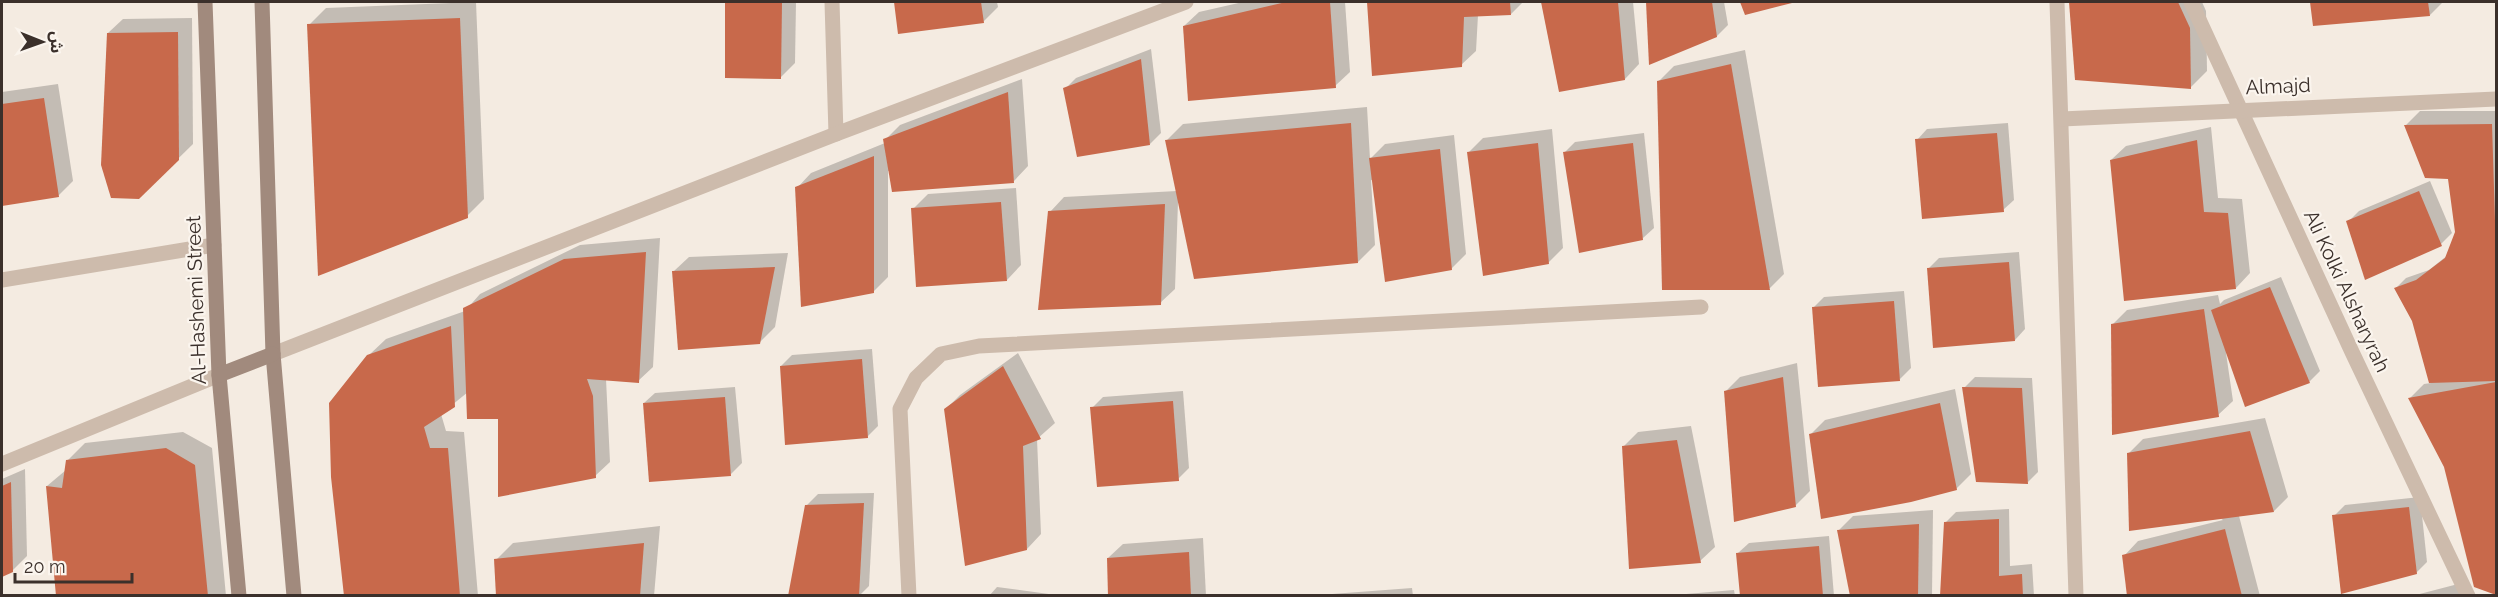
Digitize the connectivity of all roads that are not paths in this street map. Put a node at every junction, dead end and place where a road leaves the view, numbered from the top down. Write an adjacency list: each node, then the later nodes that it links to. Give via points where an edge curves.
1 (205, 2): 11 (main road, Al-Hashemi Street)
2 (262, 2): 14 (main road)
3 (832, 2): 10 (street)
4 (1186, 2): 10 (street)
5 (2057, 2): 9 (street)
6 (2191, 2): 8 (street, Ali Kolki Alsharyrah)
7 (2496, 99): 8 (street, Almajd)
8 (2239, 108): 9 (street, Almajd); 21 (street, Ali Kolki Alsharyrah)
9 (2062, 118): 20 (street)
10 (836, 134): 14 (street)
11 (214, 245): 12 (street); 15 (main road, Al-Hashemi Street)
12 (2, 280)
13 (1701, 307): 19 (street, via 979,346 941,354 916,378 900,409)
14 (273, 354): 15 (main road); 18 (main road)
15 (219, 375): 16 (street); 17 (main road, Al-Hashemi Street)
16 (2, 464)
17 (239, 596)
18 (294, 596)
19 (909, 596)
20 (2076, 596)
21 (2468, 596)

